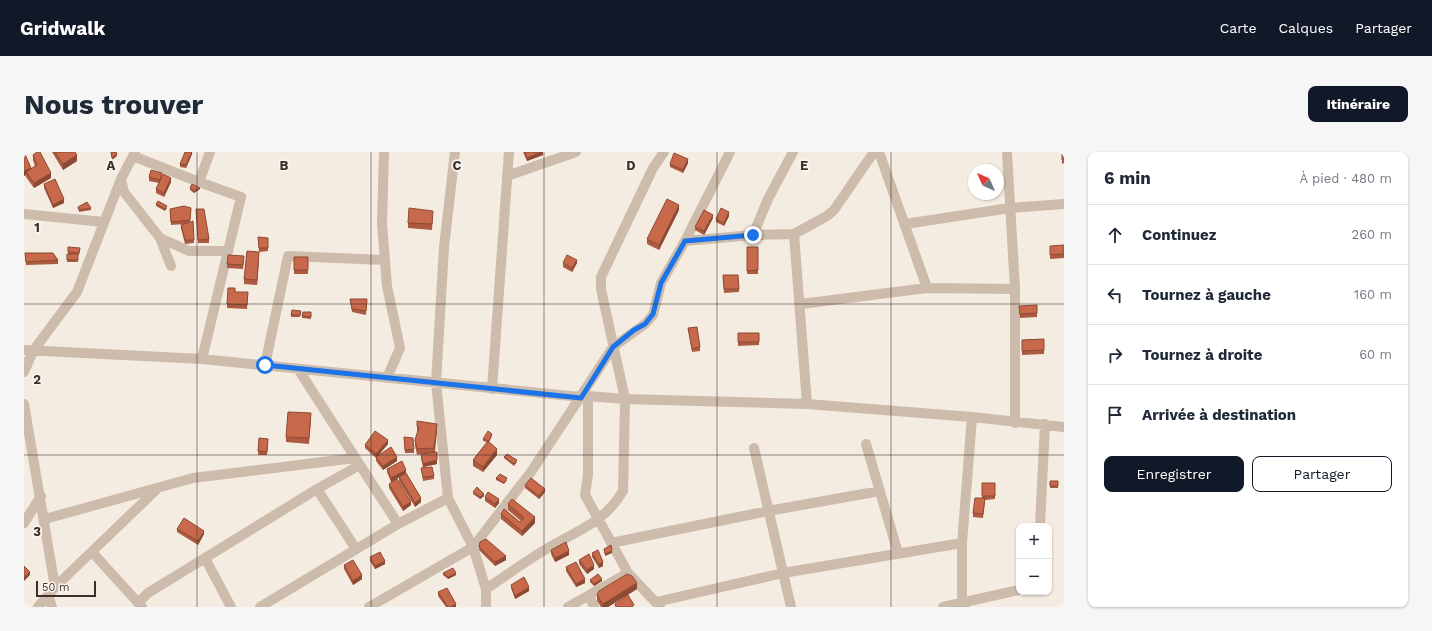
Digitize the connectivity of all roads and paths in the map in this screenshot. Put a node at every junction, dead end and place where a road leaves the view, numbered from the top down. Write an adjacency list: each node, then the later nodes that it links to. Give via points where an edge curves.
1 (210, 152): 15 (street)
2 (384, 152): 26 (street, via 382,223)
3 (455, 152): 38 (street, via 444,246)
4 (509, 152): 13 (street)
5 (576, 152): 13 (street)
6 (664, 152): 31 (street, via 653,168 601,277 601,289)
7 (730, 152): 24 (street)
8 (793, 152): 22 (street, via 768,199)
9 (874, 152): 21 (street, via 834,210)
10 (879, 152): 20 (street)
11 (1006, 152): 17 (street)
12 (134, 154): 14 (street); 15 (street)
13 (507, 176): 39 (street)
14 (121, 179): 19 (street); 23 (street, via 124,192)
15 (199, 182): 25 (street, via 241,197)
16 (1064, 204): 17 (street)
17 (1010, 208): 20 (street); 29 (street)
18 (24, 214): 19 (street)
19 (104, 222): 32 (street, via 77,292)
20 (905, 224): 28 (street)
21 (794, 234): 22 (street); 30 (street)
22 (753, 235): 24 (street)
23 (160, 238): 25 (street, via 190,251); 27 (street)
24 (685, 241): 31 (street, via 661,283 653,314 645,324)
25 (227, 251): 33 (street)
26 (385, 260): 34 (street, via 288,256); 37 (street, via 387,286 400,348)
27 (171, 266)
28 (927, 288): 29 (street); 30 (street)
29 (1015, 290): 45 (street)
30 (801, 304): 43 (street)
31 (613, 347): 40 (street); 41 (street)
32 (29, 350): 33 (street); 36 (street)
33 (202, 359): 34 (street)
34 (265, 365): 35 (street)
35 (298, 369): 37 (street); 50 (street)
36 (24, 372)
37 (387, 378): 38 (street)
38 (436, 383): 39 (street); 55 (street)
39 (492, 389): 40 (street)
40 (584, 397): 41 (street); 58 (street, via 588,475 585,495); 64 (street, via 531,472)
41 (625, 399): 43 (street); 58 (street, via 623,491)
42 (24, 404): 54 (street)
43 (807, 404): 44 (street)
44 (972, 417): 45 (street); 63 (street)
45 (1015, 423): 46 (street)
46 (1044, 424): 47 (street); 60 (street)
47 (1064, 427)
48 (866, 444): 53 (street)
49 (754, 448): 56 (street)
50 (357, 462): 51 (street, via 193,478); 52 (street); 61 (street)
51 (157, 488): 57 (street); 66 (street)
52 (317, 489): 65 (street); 68 (street)
53 (880, 492): 56 (street); 67 (street)
54 (41, 496): 57 (street); 59 (street)
55 (448, 498): 61 (street); 64 (street)
56 (768, 511): 62 (street); 70 (street)
57 (45, 519): 72 (street)
58 (599, 520): 62 (street); 71 (street, via 548,548)
59 (24, 523)
60 (1040, 523)
61 (398, 524): 65 (street)
62 (611, 543): 69 (street)
63 (962, 543): 67 (street); 77 (street)
64 (473, 547): 71 (street); 82 (street)
65 (356, 549): 81 (street)
66 (92, 552): 72 (street); 76 (street)
67 (898, 553): 70 (street)
68 (206, 558): 76 (street, via 148,593); 80 (street)
69 (628, 573): 74 (street); 75 (street)
70 (783, 573): 75 (street); 86 (street)
71 (486, 589): 83 (street)
72 (51, 591): 78 (street); 79 (street)
73 (1016, 591): 77 (street)
74 (589, 595): 84 (street); 85 (street)
75 (658, 604)
76 (140, 605)
77 (964, 605): 87 (street)
78 (38, 607)
79 (52, 607)
80 (231, 607)
81 (260, 607)
82 (369, 607)
83 (486, 607)
84 (568, 607)
85 (594, 607)
86 (791, 607)
87 (942, 607)

